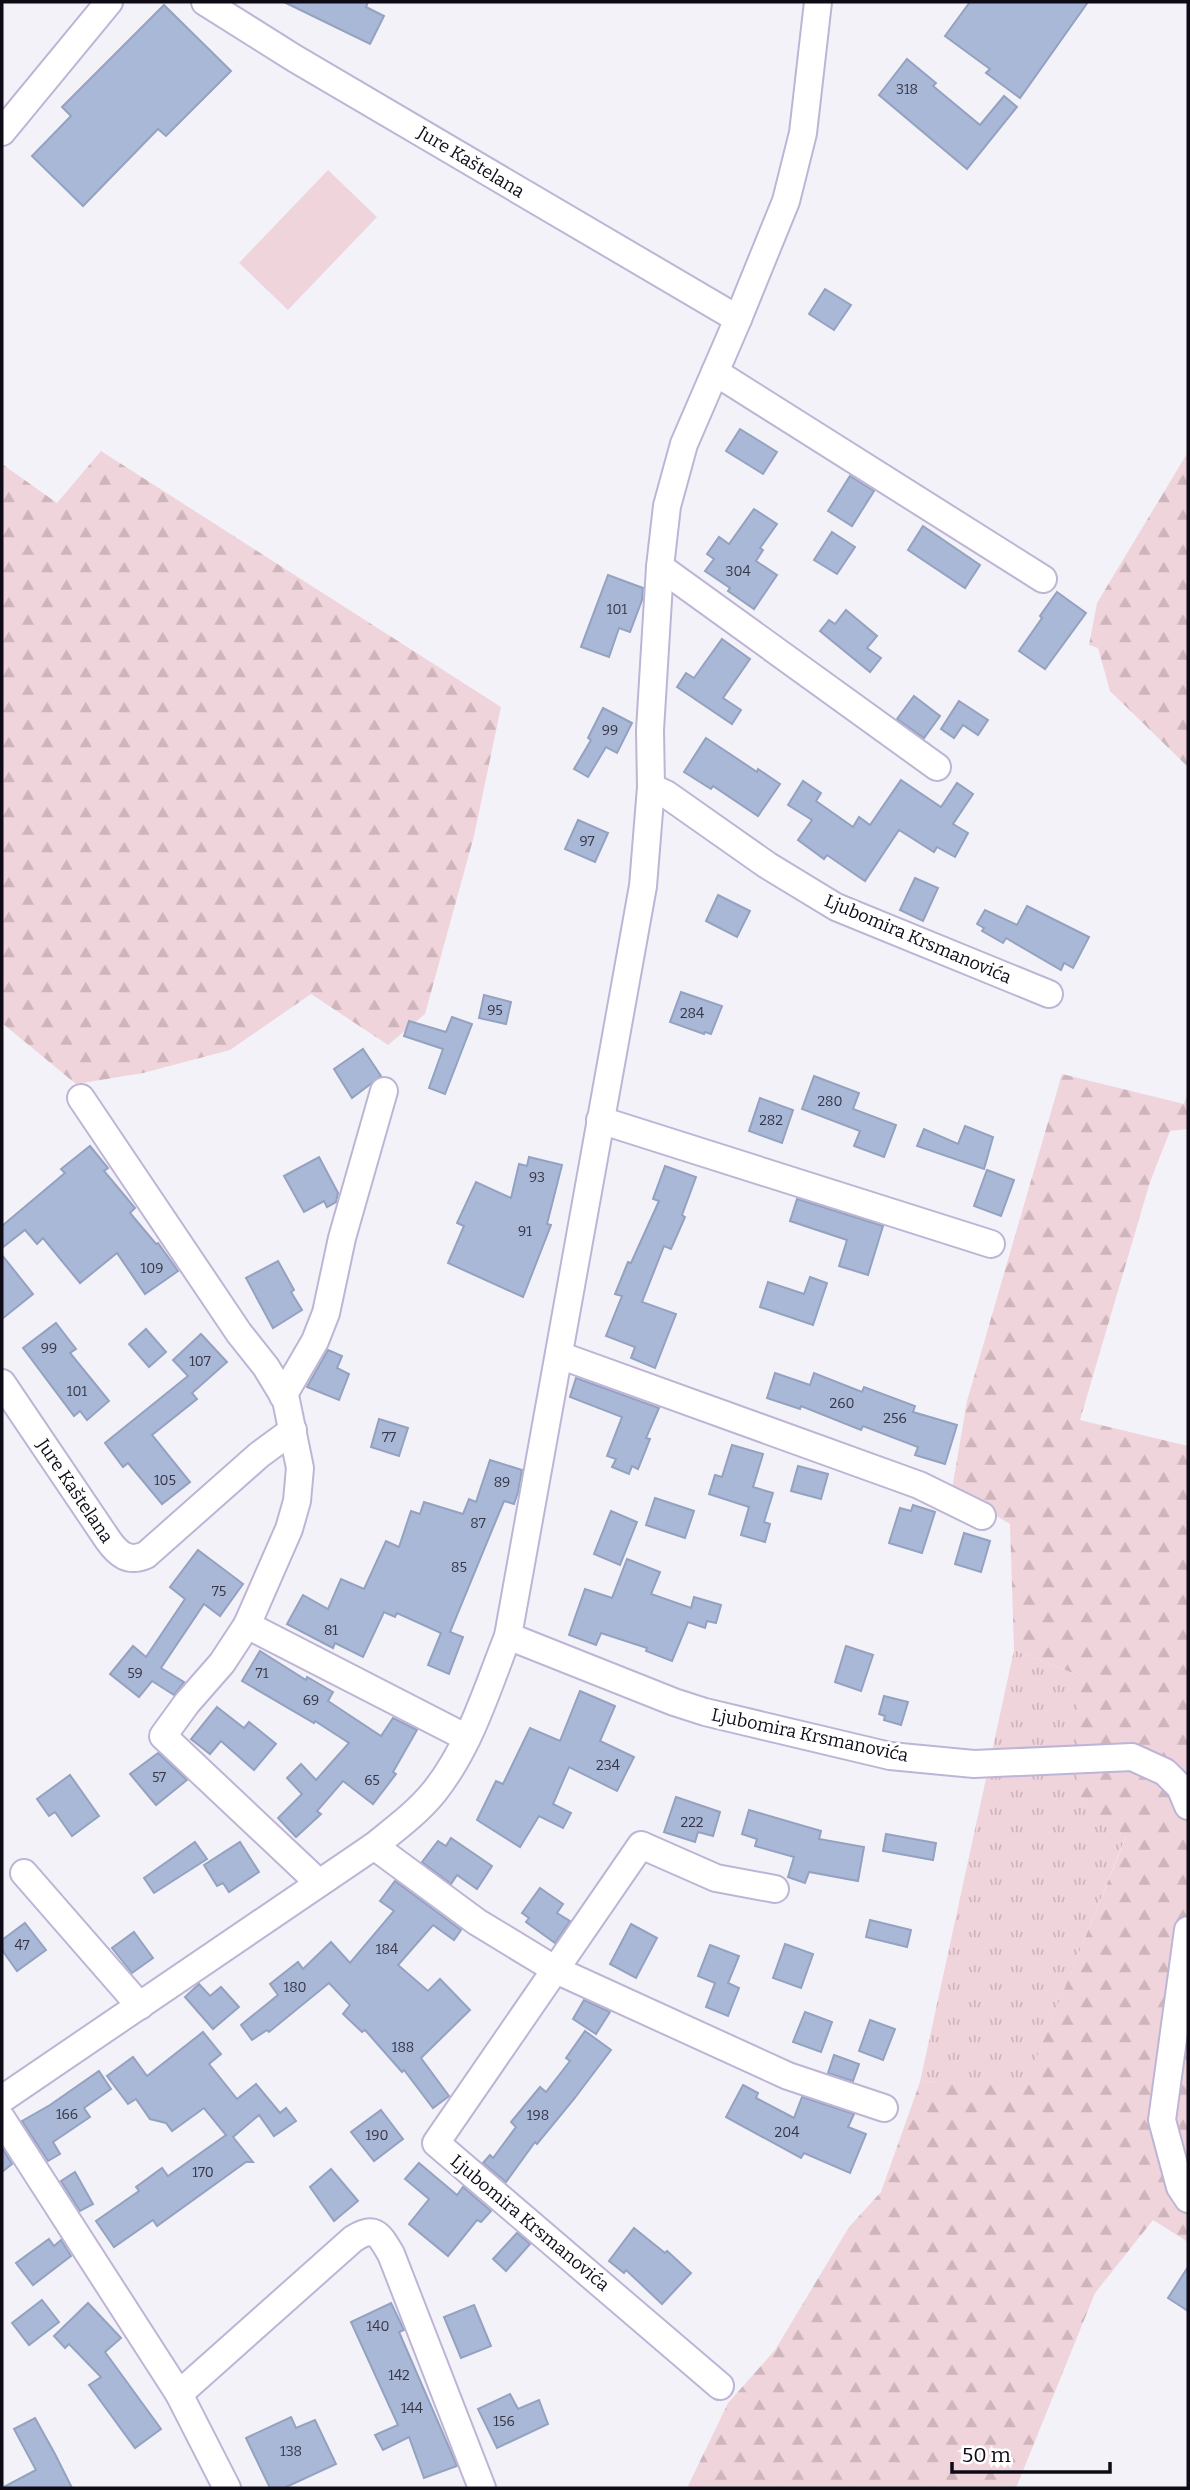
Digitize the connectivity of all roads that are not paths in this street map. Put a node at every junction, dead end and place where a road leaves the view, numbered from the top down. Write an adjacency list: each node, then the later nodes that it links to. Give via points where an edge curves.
1 (109, 2): 4 (street)
2 (205, 2): 5 (street, Jure Kaštelana)
3 (818, 2): 5 (street, via 803,133 786,201)
4 (2, 132)
5 (738, 319): 6 (street)
6 (715, 372): 7 (street, via 674,474); 8 (street)
7 (660, 567): 9 (street); 10 (street)
8 (1042, 579)
9 (937, 766)
10 (651, 787): 11 (street, Ljubomira Krsmanovića, via 836,907); 14 (street, via 640,908)
11 (1049, 994)
12 (384, 1091): 18 (street, via 326,1313)
13 (81, 1098): 18 (street)
14 (600, 1120): 15 (street); 16 (street)
15 (990, 1244)
16 (559, 1355): 20 (street, via 919,1485); 22 (street)
17 (2, 1383): 19 (street, Jure Kaštelana, via 117,1552 136,1559)
18 (283, 1395): 19 (street)
19 (293, 1430): 21 (street, via 300,1468 297,1501)
20 (982, 1516)
21 (247, 1625): 23 (street); 27 (street, via 163,1736)
22 (508, 1636): 23 (street); 24 (street, Ljubomira Krsmanovića, via 705,1712 890,1756 974,1764 1132,1757 1165,1772 1180,1787)
23 (467, 1738): 25 (street, via 435,1791)
24 (1188, 1806)
25 (374, 1846): 27 (street); 30 (street, via 477,1922)
26 (24, 1873): 31 (street)
27 (319, 1883): 31 (street)
28 (775, 1889): 30 (street, Ljubomira Krsmanovića, via 716,1878 641,1845)
29 (1188, 1930): 35 (street, via 1162,2120 1180,2187)
30 (556, 1970): 33 (street, via 778,2071); 36 (street, Ljubomira Krsmanovića, via 436,2143)
31 (140, 2006): 32 (street)
32 (2, 2099)
33 (884, 2108)
34 (2, 2119): 37 (street)
35 (1188, 2199)
36 (720, 2386)
37 (179, 2395): 38 (street); 39 (street, via 343,2247 373,2231 391,2253)
38 (227, 2488)
39 (482, 2488)

